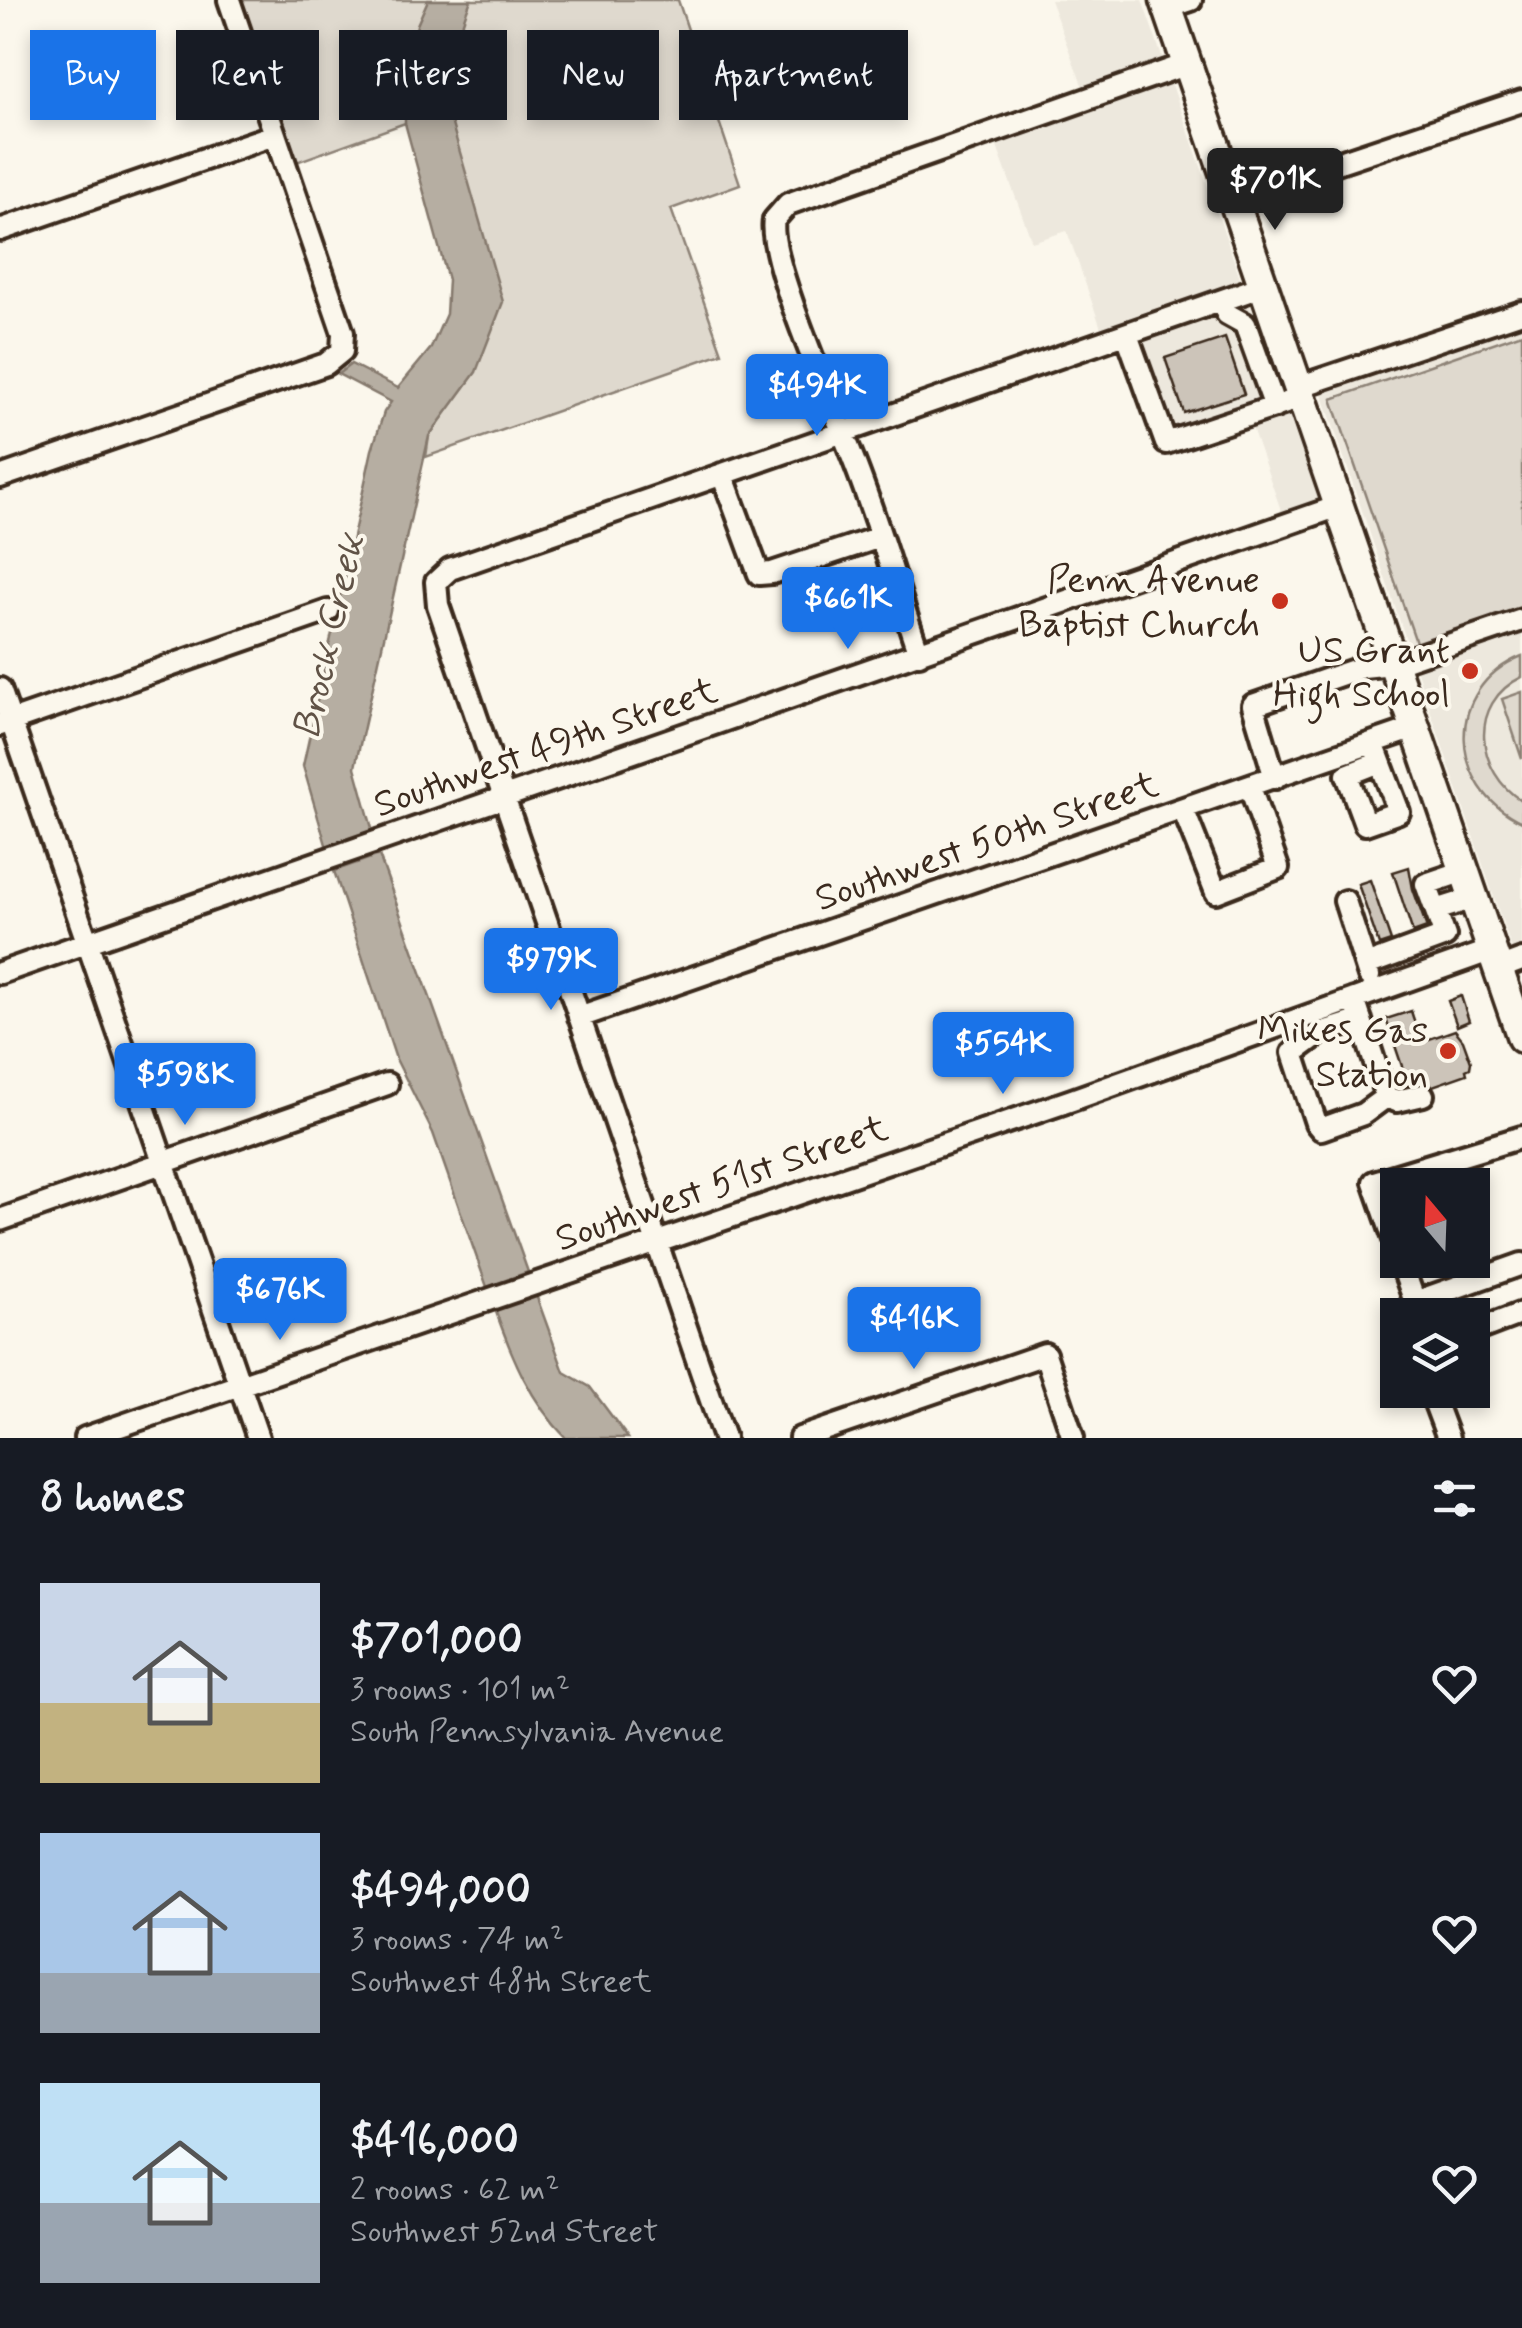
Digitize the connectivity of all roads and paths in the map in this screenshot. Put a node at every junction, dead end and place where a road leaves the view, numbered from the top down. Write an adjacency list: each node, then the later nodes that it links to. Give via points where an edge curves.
1 (229, 0): 5 (street)
2 (1174, 3): 3 (main road)
3 (1187, 64): 6 (main road); 13 (street, via 788,204 774,220 776,252)
4 (1522, 101): 6 (street)
5 (274, 134): 7 (street); 15 (street, via 343,333 342,351 326,364)
6 (1232, 198): 8 (main road)
7 (0, 230)
8 (1263, 286): 9 (street); 12 (main road)
9 (1221, 301): 11 (street); 12 (street, via 1227,314 1245,324)
10 (1522, 312): 12 (street)
11 (1127, 334): 12 (street, via 1166,443); 13 (street)
12 (1291, 397): 16 (main road)
13 (842, 433): 14 (street); 17 (street)
14 (722, 474): 17 (street, via 760,574); 27 (street, via 450,569 436,582)
15 (0, 477)
16 (1339, 506): 20 (street, Southwest 49th Street); 21 (main road)
17 (880, 537): 20 (street)
18 (328, 611): 23 (street)
19 (1522, 620): 21 (street)
20 (919, 654): 27 (street, Southwest 49th Street)
21 (1393, 664): 24 (main road); 25 (street, via 1363,667 1252,705)
22 (0, 689): 23 (street)
23 (6, 723): 33 (street)
24 (1415, 728): 25 (street, Southwest 50th Street, via 1377,752); 29 (main road)
25 (1276, 778): 26 (street, Southwest 50th Street)
26 (1250, 786): 28 (street, Southwest 50th Street); 28 (street, via 1278,868 1216,892)
27 (502, 798): 33 (street, Southwest 49th Street); 41 (street)
28 (1182, 810): 41 (street, Southwest 50th Street)
29 (1464, 871): 30 (main road); 32 (street, via 1426,884)
30 (1474, 898): 32 (street); 35 (main road)
31 (1344, 901): 36 (street)
32 (1436, 910): 34 (street, via 1445,936)
33 (86, 941): 37 (street, Southwest 49th Street); 48 (street)
34 (1403, 951): 36 (street); 38 (street)
35 (1504, 960): 38 (street, Southwest 51st Street); 43 (main road)
36 (1366, 964): 39 (street)
37 (0, 973)
38 (1412, 979): 39 (street, Southwest 51st Street)
39 (1375, 992): 40 (street, Southwest 51st Street)
40 (1357, 1010): 42 (street, Southwest 51st Street); 46 (street)
41 (579, 1017): 51 (street)
42 (1318, 1024): 46 (street, via 1294,1053 1316,1123 1322,1129 1354,1118); 51 (street, Southwest 51st Street)
43 (1522, 1038)
44 (386, 1084): 48 (street)
45 (1423, 1096): 46 (street, via 1397,1102)
46 (1386, 1097)
47 (1522, 1137): 49 (street)
48 (162, 1162): 50 (street); 58 (street)
49 (1420, 1168)
50 (0, 1220)
51 (656, 1240): 58 (street, Southwest 51st Street); 62 (street)
52 (1522, 1264): 53 (street)
53 (1490, 1275)
54 (1406, 1278): 55 (street, via 1414,1302)
55 (1482, 1278)
56 (1522, 1313): 57 (street)
57 (1490, 1325)
58 (240, 1384): 60 (street, Southwest 51st Street); 61 (street)
59 (1437, 1408): 65 (street)
60 (85, 1438)
61 (258, 1438)
62 (724, 1438)
63 (800, 1438): 64 (street, via 1045,1354)
64 (1073, 1438)
65 (1448, 1438)

